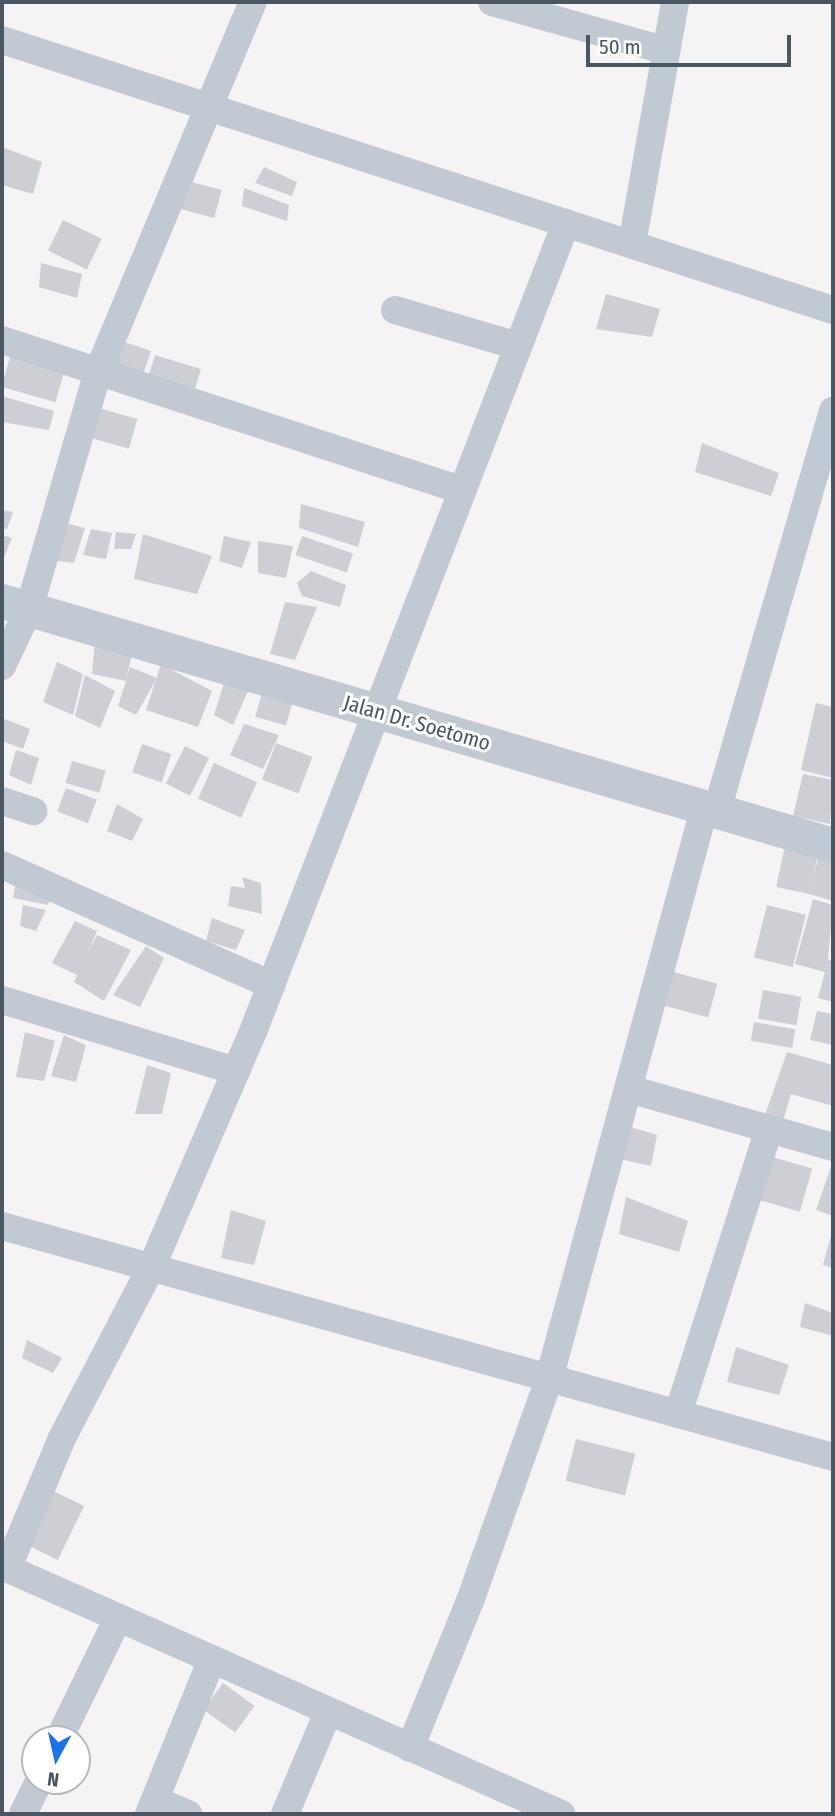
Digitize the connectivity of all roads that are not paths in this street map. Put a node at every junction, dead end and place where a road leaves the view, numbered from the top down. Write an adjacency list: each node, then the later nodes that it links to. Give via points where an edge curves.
1 (253, 2): 6 (street)
2 (492, 2): 5 (street)
3 (675, 2): 5 (street)
4 (2, 40): 6 (street)
5 (664, 50): 8 (street)
6 (208, 106): 7 (street); 13 (street)
7 (566, 223): 8 (street); 12 (street)
8 (632, 244): 10 (street)
9 (395, 310): 12 (street)
10 (833, 310)
11 (2, 340): 13 (street)
12 (518, 346): 15 (street)
13 (98, 372): 15 (street); 16 (street)
14 (833, 410): 20 (street)
15 (461, 490): 18 (street)
16 (15, 605): 17 (street); 18 (street, Jalan Dr. Soetomo)
17 (2, 666)
18 (374, 711): 20 (street, Jalan Dr. Soetomo); 24 (street)
19 (2, 801): 21 (street)
20 (711, 808): 22 (street, Jalan Dr. Soetomo); 27 (street)
21 (33, 811)
22 (833, 845)
23 (2, 866): 24 (street)
24 (271, 985): 26 (street)
25 (2, 1000): 26 (street)
26 (236, 1071): 31 (street)
27 (629, 1089): 28 (street); 32 (street)
28 (769, 1129): 29 (street); 33 (street)
29 (833, 1147)
30 (2, 1226): 31 (street)
31 (152, 1266): 32 (street); 35 (street, via 62,1438)
32 (549, 1379): 33 (street); 40 (street, via 470,1601)
33 (678, 1414): 34 (street)
34 (833, 1457)
35 (4, 1568): 36 (street)
36 (117, 1620): 37 (street); 39 (street)
37 (212, 1659): 38 (street); 42 (street)
38 (328, 1712): 40 (street); 45 (street)
39 (66, 1725)
40 (410, 1748): 46 (street)
41 (32, 1795): 43 (street)
42 (152, 1807): 44 (street)
43 (23, 1814)
44 (188, 1814)
45 (285, 1814)
46 (561, 1814)

